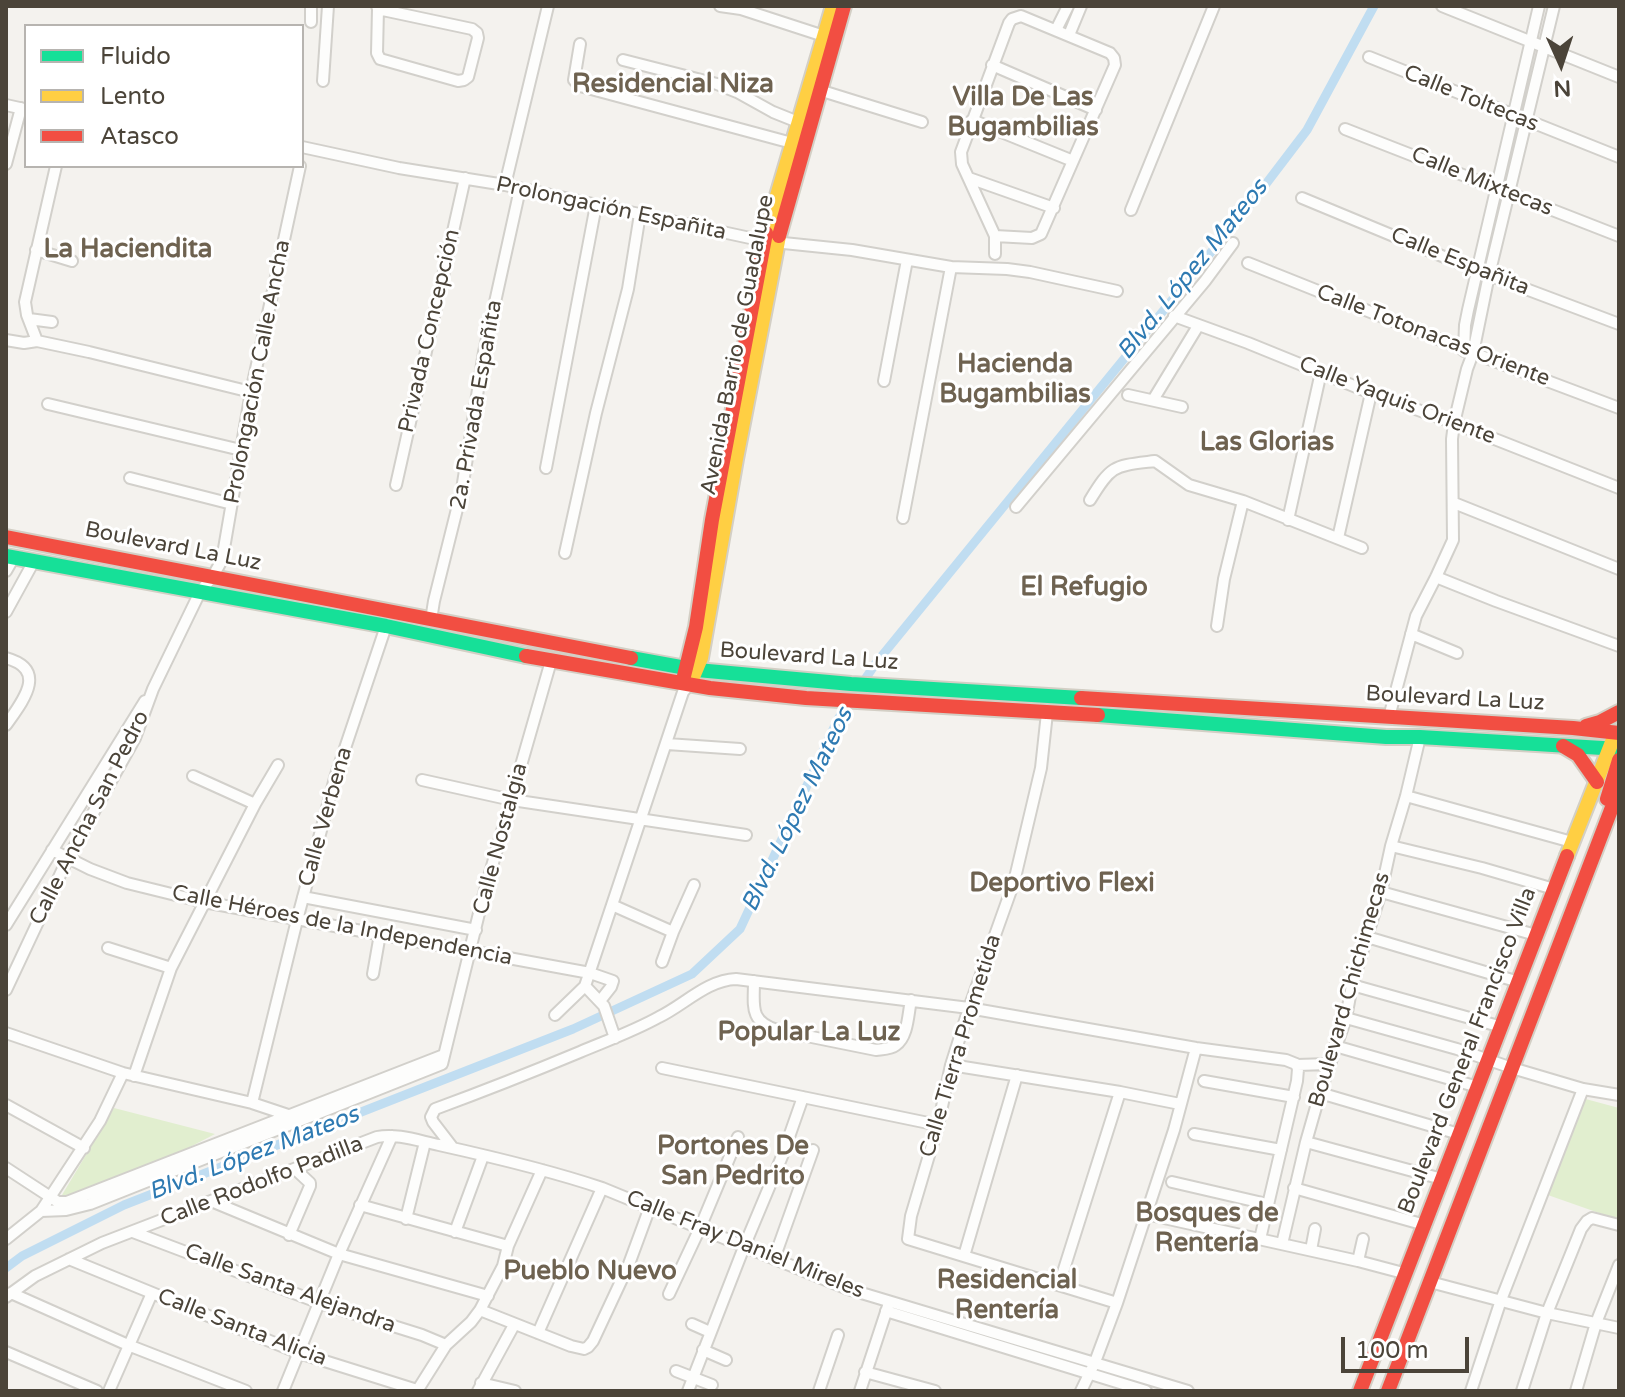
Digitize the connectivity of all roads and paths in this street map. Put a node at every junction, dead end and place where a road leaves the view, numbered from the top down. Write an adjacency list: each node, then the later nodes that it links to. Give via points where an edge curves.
1 (311, 6): 14 (street)
2 (328, 6): 25 (street)
3 (548, 6): 45 (street)
4 (720, 6): 12 (street)
5 (840, 6): 17 (main road, Avenida Barrio de Guadalupe); 26 (main road, Avenida Barrio de Guadalupe)
6 (1068, 6): 15 (street)
7 (1081, 6): 16 (street)
8 (1214, 6): 52 (street)
9 (1442, 6): 18 (street)
10 (1539, 6): 18 (street)
11 (1554, 6): 20 (street)
12 (740, 7): 17 (street)
13 (378, 8): 13 (street, via 380,59 458,81 468,77 478,38 472,29)
14 (311, 22)
15 (1056, 30): 16 (street); 23 (street, via 1016,17)
16 (1069, 35): 29 (street, via 1114,58)
17 (824, 36): 32 (main road, Avenida Barrio de Guadalupe)
18 (1531, 42): 20 (street); 30 (street)
19 (580, 44): 36 (street, via 574,80 580,86)
20 (1544, 48): 24 (street); 34 (street)
21 (1369, 57): 30 (street, Calle Toltecas)
22 (623, 60): 32 (street, via 717,84)
23 (992, 65): 29 (street); 31 (street)
24 (1619, 77)
25 (323, 81)
26 (819, 90): 33 (street); 56 (main road, Avenida Barrio de Guadalupe)
27 (6, 105): 28 (street)
28 (24, 108): 40 (street)
29 (1096, 110): 39 (street)
30 (1514, 117): 34 (street, Calle Toltecas); 46 (street)
31 (972, 120): 39 (street); 44 (street, via 961,158)
32 (798, 122): 36 (main road, Avenida Barrio de Guadalupe)
33 (922, 122)
34 (1527, 122): 38 (street, Calle Toltecas); 48 (street)
35 (1345, 129): 46 (street, Calle Mixtecas)
36 (792, 143): 56 (main road, Avenida Barrio de Guadalupe)
37 (304, 150): 43 (street, Prolongación Españita)
38 (1619, 157)
39 (1073, 161): 51 (street)
40 (6, 164)
41 (56, 168): 58 (street)
42 (300, 168): 77 (street, Prolongación Calle Ancha)
43 (465, 178): 45 (street, Prolongación Españita); 88 (street, Privada Concepción)
44 (969, 178): 51 (street); 54 (street)
45 (505, 185): 47 (street, Prolongación Españita)
46 (1497, 187): 48 (street, Calle Mixtecas); 64 (street)
47 (520, 189): 50 (street, Prolongación Españita); 109 (street, 2a. Privada Españita)
48 (1509, 193): 55 (street, Calle Mixtecas); 65 (street)
49 (1302, 198): 64 (street, Calle Españita)
50 (596, 205): 53 (street, Prolongación Españita); 86 (street)
51 (1054, 208): 54 (street, via 1039,236)
52 (1131, 210)
53 (640, 214): 56 (street, Prolongación Españita); 100 (street, via 628,289)
54 (995, 236): 59 (street)
55 (1619, 236)
56 (771, 242): 60 (street, Prolongación Españita); 117 (main road, Avenida Barrio de Guadalupe, via 701,658)
57 (1233, 243): 67 (street)
58 (36, 250): 61 (street); 68 (street, via 25,302)
59 (995, 254)
60 (907, 260): 63 (street, Prolongación Españita); 76 (street)
61 (72, 261)
62 (1248, 263): 74 (street, Calle Totonacas Oriente)
63 (951, 267): 66 (street, Prolongación Españita, via 1017,270); 95 (street)
64 (1478, 271): 65 (street, Calle Españita); 74 (street, via 1465,325)
65 (1489, 275): 70 (street, Calle Españita); 74 (street)
66 (1117, 291)
67 (1174, 316): 71 (street, Calle Yaquis Oriente); 94 (street)
68 (29, 319): 69 (street); 73 (street)
69 (52, 322)
70 (1619, 324)
71 (1198, 326): 75 (street, Calle Yaquis Oriente); 80 (street)
72 (6, 340): 73 (street)
73 (34, 342): 77 (street)
74 (1468, 351): 83 (street, Calle Totonacas Oriente); 84 (street)
75 (1321, 372): 78 (street, Calle Yaquis Oriente); 96 (street)
76 (884, 381)
77 (251, 392): 85 (street, Prolongación Calle Ancha)
78 (1371, 393): 84 (street, Calle Yaquis Oriente); 98 (street)
79 (1128, 395): 80 (street)
80 (1153, 400): 82 (street)
81 (48, 404): 85 (street)
82 (1182, 407)
83 (1619, 408)
84 (1454, 423): 89 (street, Calle Yaquis Oriente); 92 (street)
85 (241, 450): 93 (street, Prolongación Calle Ancha)
86 (546, 468)
87 (130, 478): 93 (street)
88 (396, 485)
89 (1619, 488)
90 (1090, 500): 91 (street, via 1106,474 1122,465 1155,461 1189,485)
91 (1243, 501): 96 (street); 111 (street)
92 (1454, 503): 103 (street); 106 (street, via 1453,540)
93 (232, 504): 105 (street, Prolongación Calle Ancha, via 222,560)
94 (1016, 507)
95 (903, 518)
96 (1288, 520): 98 (street)
97 (6, 537): 105 (main road, Boulevard La Luz)
98 (1338, 538): 99 (street)
99 (1362, 548)
100 (565, 553)
101 (10, 556): 102 (main road, Boulevard La Luz); 104 (street)
102 (34, 561): 107 (main road, Boulevard La Luz); 108 (street)
103 (1619, 569)
104 (6, 571)
105 (213, 576): 107 (street, Calle Ancha San Pedro); 109 (main road, Boulevard La Luz)
106 (1436, 577): 112 (street); 113 (street)
107 (200, 592): 110 (main road, Boulevard La Luz); 120 (street, Calle Ancha San Pedro)
108 (6, 612)
109 (431, 620): 117 (main road, Boulevard La Luz)
110 (386, 626): 116 (main road, Boulevard La Luz); 150 (street, Calle Verbena, via 335,778)
111 (1217, 626)
112 (1411, 634): 114 (street); 124 (street)
113 (1619, 646)
114 (1457, 653)
115 (6, 658): 125 (street, via 25,666 29,690)
116 (551, 661): 119 (main road, Boulevard La Luz); 138 (street, Calle Nostalgia)
117 (691, 669): 118 (main road, Boulevard La Luz); 119 (main road, Avenida Barrio de Guadalupe)
118 (809, 681): 121 (main road); 124 (main road, Boulevard La Luz)
119 (685, 687): 121 (main road, Boulevard La Luz); 129 (street, Avenida Barrio de Guadalupe)
120 (153, 689): 145 (street, Calle Ancha San Pedro); 146 (street, Calle Ancha San Pedro, via 135,738)
121 (806, 698): 123 (main road, Boulevard La Luz)
122 (1619, 712): 126 (main road)
123 (1047, 713): 127 (main road, Boulevard La Luz); 173 (street, Calle Tierra Prometida, via 1041,768 1014,882)
124 (1389, 717): 126 (main road, Boulevard La Luz)
125 (6, 725)
126 (1573, 728): 128 (main road, Boulevard La Luz)
127 (1420, 737): 130 (main road, Boulevard La Luz); 137 (street, Boulevard Chichimecas)
128 (1617, 741): 130 (main road, Boulevard La Luz); 135 (main road, Boulevard General Francisco Villa); 141 (main road)
129 (667, 744): 131 (street); 140 (street, Avenida Barrio de Guadalupe)
130 (1563, 745): 135 (main road, via 1578,755)
131 (740, 749)
132 (278, 765): 139 (street)
133 (193, 776): 139 (street)
134 (422, 780): 138 (street)
135 (1597, 782): 143 (main road, Boulevard General Francisco Villa)
136 (1619, 789): 141 (main road, Boulevard General Francisco Villa)
137 (1406, 796): 143 (street); 144 (street, Boulevard Chichimecas)
138 (512, 800): 140 (street); 155 (street, Calle Nostalgia)
139 (255, 804): 151 (street)
140 (641, 818): 142 (street); 152 (street, Avenida Barrio de Guadalupe)
141 (1604, 831): 187 (main road, Boulevard General Francisco Villa)
142 (746, 835)
143 (1572, 842): 148 (main road, Boulevard General Francisco Villa)
144 (1391, 846): 148 (street); 149 (street, Boulevard Chichimecas)
145 (52, 850): 146 (street, Calle Héroes de la Independencia); 154 (street, Calle Ancha San Pedro)
146 (68, 858): 151 (street, Calle Héroes de la Independencia, via 127,883); 170 (street, Calle Ancha San Pedro)
147 (694, 885): 156 (street)
148 (1554, 889): 158 (main road, Boulevard General Francisco Villa)
149 (1381, 892): 158 (street); 159 (street, Boulevard Chichimecas)
150 (303, 897): 153 (street, Calle Verbena); 155 (street)
151 (204, 902): 153 (street, Calle Héroes de la Independencia); 163 (street)
152 (612, 905): 156 (street); 164 (street, Avenida Barrio de Guadalupe)
153 (297, 920): 157 (street, Calle Héroes de la Independencia); 198 (street, Calle Verbena)
154 (6, 925)
155 (476, 930): 161 (street, Calle Nostalgia)
156 (673, 932): 162 (street)
157 (380, 934): 161 (street, Calle Héroes de la Independencia); 165 (street)
158 (1536, 935): 167 (main road, Boulevard General Francisco Villa)
159 (1367, 937): 167 (street); 168 (street, Boulevard Chichimecas)
160 (108, 948): 163 (street)
161 (471, 952): 164 (street, Calle Héroes de la Independencia); 181 (street, Calle Nostalgia)
162 (662, 962)
163 (171, 968): 188 (street)
164 (590, 973): 169 (street, Avenida Barrio de Guadalupe); 172 (street, via 613,981)
165 (373, 974)
166 (754, 981): 171 (street); 171 (street, via 756,1015 765,1026 876,1050 900,1041); 178 (street, via 726,979 660,1017)
167 (1519, 982): 176 (main road, Boulevard General Francisco Villa)
168 (1352, 985): 175 (street, Boulevard Chichimecas); 176 (street)
169 (585, 986): 172 (street); 174 (street, Avenida Barrio de Guadalupe)
170 (6, 990)
171 (911, 1000): 173 (street)
172 (602, 1004): 178 (street)
173 (969, 1008): 180 (street); 184 (street, Calle Tierra Prometida)
174 (555, 1015)
175 (1346, 1018): 179 (street, Boulevard Chichimecas); 182 (street)
176 (1502, 1027): 182 (main road, Boulevard General Francisco Villa)
177 (6, 1033): 188 (street)
178 (613, 1035): 212 (street, via 513,1081 435,1109 433,1122)
179 (1335, 1046): 183 (street, Boulevard Chichimecas); 191 (street)
180 (1196, 1048): 185 (street, Boulevard Chichimecas); 199 (street)
181 (443, 1059): 201 (street); 202 (street)
182 (1489, 1060): 187 (street); 191 (main road, Boulevard General Francisco Villa); 204 (main road, via 1498,1079 1485,1110)
183 (1329, 1064): 185 (street); 194 (street, Boulevard Chichimecas)
184 (951, 1065): 189 (street); 203 (street, Calle Tierra Prometida)
185 (1297, 1065): 197 (street, Boulevard Chichimecas)
186 (662, 1068): 196 (street)
187 (1512, 1068): 192 (street); 204 (main road, Boulevard General Francisco Villa)
188 (129, 1074): 198 (street); 211 (street)
189 (1017, 1075): 193 (street); 246 (street)
190 (1204, 1081): 197 (street)
191 (1478, 1087): 206 (main road, Boulevard General Francisco Villa)
192 (1583, 1089): 195 (street); 258 (street)
193 (1120, 1092): 199 (street); 253 (street)
194 (1320, 1093): 206 (street); 210 (street, Boulevard Chichimecas)
195 (1619, 1095)
196 (803, 1097): 203 (street); 243 (street)
197 (1294, 1097): 214 (street, Boulevard Chichimecas)
198 (252, 1103): 201 (street)
199 (1180, 1104): 229 (street)
200 (6, 1105): 211 (street)
201 (289, 1115): 202 (street); 223 (street, via 67,1202)
202 (301, 1119): 228 (street, via 90,1204)
203 (938, 1125): 246 (street, Calle Tierra Prometida, via 908,1239)
204 (1486, 1131): 252 (main road, Boulevard General Francisco Villa)
205 (1194, 1134): 214 (street)
206 (1459, 1134): 219 (main road, Boulevard General Francisco Villa)
207 (392, 1136): 209 (street, Calle Fray Daniel Mireles); 217 (street, Calle Rodolfo Padilla); 226 (street)
208 (738, 1137): 233 (street)
209 (425, 1142): 212 (street, Calle Fray Daniel Mireles); 230 (street)
210 (1306, 1142): 219 (street); 222 (street, Boulevard Chichimecas)
211 (84, 1148): 223 (street)
212 (453, 1148): 215 (street, Calle Fray Daniel Mireles)
213 (813, 1150): 248 (street)
214 (1281, 1150): 225 (street, Boulevard Chichimecas)
215 (483, 1156): 218 (street, Calle Fray Daniel Mireles); 236 (street)
216 (6, 1168): 223 (street)
217 (295, 1169): 224 (street, Calle Rodolfo Padilla); 237 (street, via 310,1186)
218 (542, 1170): 221 (street, Calle Fray Daniel Mireles); 242 (street)
219 (1442, 1179): 231 (main road, Boulevard General Francisco Villa)
220 (1172, 1182): 225 (street)
221 (602, 1188): 227 (street, Calle Fray Daniel Mireles); 269 (street)
222 (1294, 1188): 231 (street); 241 (street, Boulevard Chichimecas)
223 (51, 1196): 228 (street)
224 (211, 1201): 235 (street, Calle Rodolfo Padilla); 237 (street)
225 (1267, 1204): 239 (street, Boulevard Chichimecas)
226 (360, 1205): 230 (street); 245 (street)
227 (650, 1207): 233 (street, Calle Fray Daniel Mireles); 269 (street, via 588,1347)
228 (41, 1211): 238 (street)
229 (1146, 1214): 239 (street); 260 (street)
230 (406, 1219): 236 (street)
231 (1425, 1225): 251 (main road, Boulevard General Francisco Villa)
232 (1619, 1225): 263 (street, via 1587,1221)
233 (700, 1228): 243 (street, Calle Fray Daniel Mireles); 255 (street)
234 (1315, 1229): 244 (street)
235 (133, 1232): 247 (street, Calle Rodolfo Padilla); 259 (street, Calle Santa Alejandra)
236 (455, 1232): 242 (street)
237 (289, 1235): 245 (street)
238 (7, 1237)
239 (1260, 1239): 241 (street)
240 (1363, 1239): 249 (street)
241 (1282, 1244): 244 (street)
242 (508, 1246): 257 (street)
243 (744, 1247): 248 (street, Calle Fray Daniel Mireles); 268 (street)
244 (1311, 1250): 249 (street)
245 (339, 1254): 257 (street); 259 (street)
246 (964, 1256): 253 (street)
247 (69, 1259): 254 (street, Calle Santa Alicia); 256 (street, Calle Rodolfo Padilla)
248 (774, 1259): 261 (street, Calle Fray Daniel Mireles)
249 (1358, 1261): 251 (street)
250 (1619, 1265): 264 (street)
251 (1407, 1274): 273 (main road, Boulevard General Francisco Villa)
252 (1430, 1282): 258 (street); 301 (main road, Boulevard General Francisco Villa)
253 (1059, 1285): 260 (street)
254 (152, 1293): 271 (street); 276 (street, Calle Santa Alicia)
255 (669, 1294)
256 (8, 1295): 271 (street)
257 (488, 1296): 262 (street)
258 (1501, 1300): 263 (street); 302 (street)
259 (320, 1303): 272 (street, Calle Santa Alejandra); 276 (street)
260 (1117, 1303): 278 (street)
261 (888, 1306): 278 (street, Calle Fray Daniel Mireles); 280 (street); 281 (street, Calle Fray Daniel Mireles)
262 (480, 1310): 266 (street); 272 (street)
263 (1547, 1313): 264 (street); 303 (street)
264 (1596, 1323): 267 (street); 304 (street)
265 (692, 1324): 268 (street)
266 (514, 1325): 269 (street); 284 (street)
267 (1619, 1328)
268 (710, 1332): 274 (street)
269 (538, 1333)
270 (838, 1335): 293 (street)
271 (128, 1345): 288 (street); 289 (street)
272 (446, 1345): 286 (street)
273 (1378, 1348): 299 (main road, Boulevard General Francisco Villa); 300 (main road)
274 (703, 1350): 277 (street); 282 (street)
275 (6, 1352): 287 (street)
276 (299, 1353): 286 (street, Calle Santa Alicia); 290 (street)
277 (726, 1360)
278 (1095, 1362): 281 (street); 298 (street, Calle Fray Daniel Mireles)
279 (676, 1371): 282 (street)
280 (865, 1372): 285 (street); 294 (street)
281 (1089, 1373): 296 (street); 297 (street, Calle Fray Daniel Mireles)
282 (693, 1377): 283 (street); 292 (street)
283 (712, 1385)
284 (480, 1387): 291 (street)
285 (919, 1389): 295 (street)
286 (417, 1390)
287 (97, 1391)
288 (109, 1391)
289 (246, 1391)
290 (283, 1391)
291 (515, 1391)
292 (688, 1391)
293 (819, 1391)
294 (860, 1391)
295 (935, 1391)
296 (1081, 1391)
297 (1145, 1391)
298 (1188, 1391)
299 (1360, 1391)
300 (1368, 1391)
301 (1388, 1391)
302 (1471, 1391)
303 (1522, 1391)
304 (1576, 1391)

